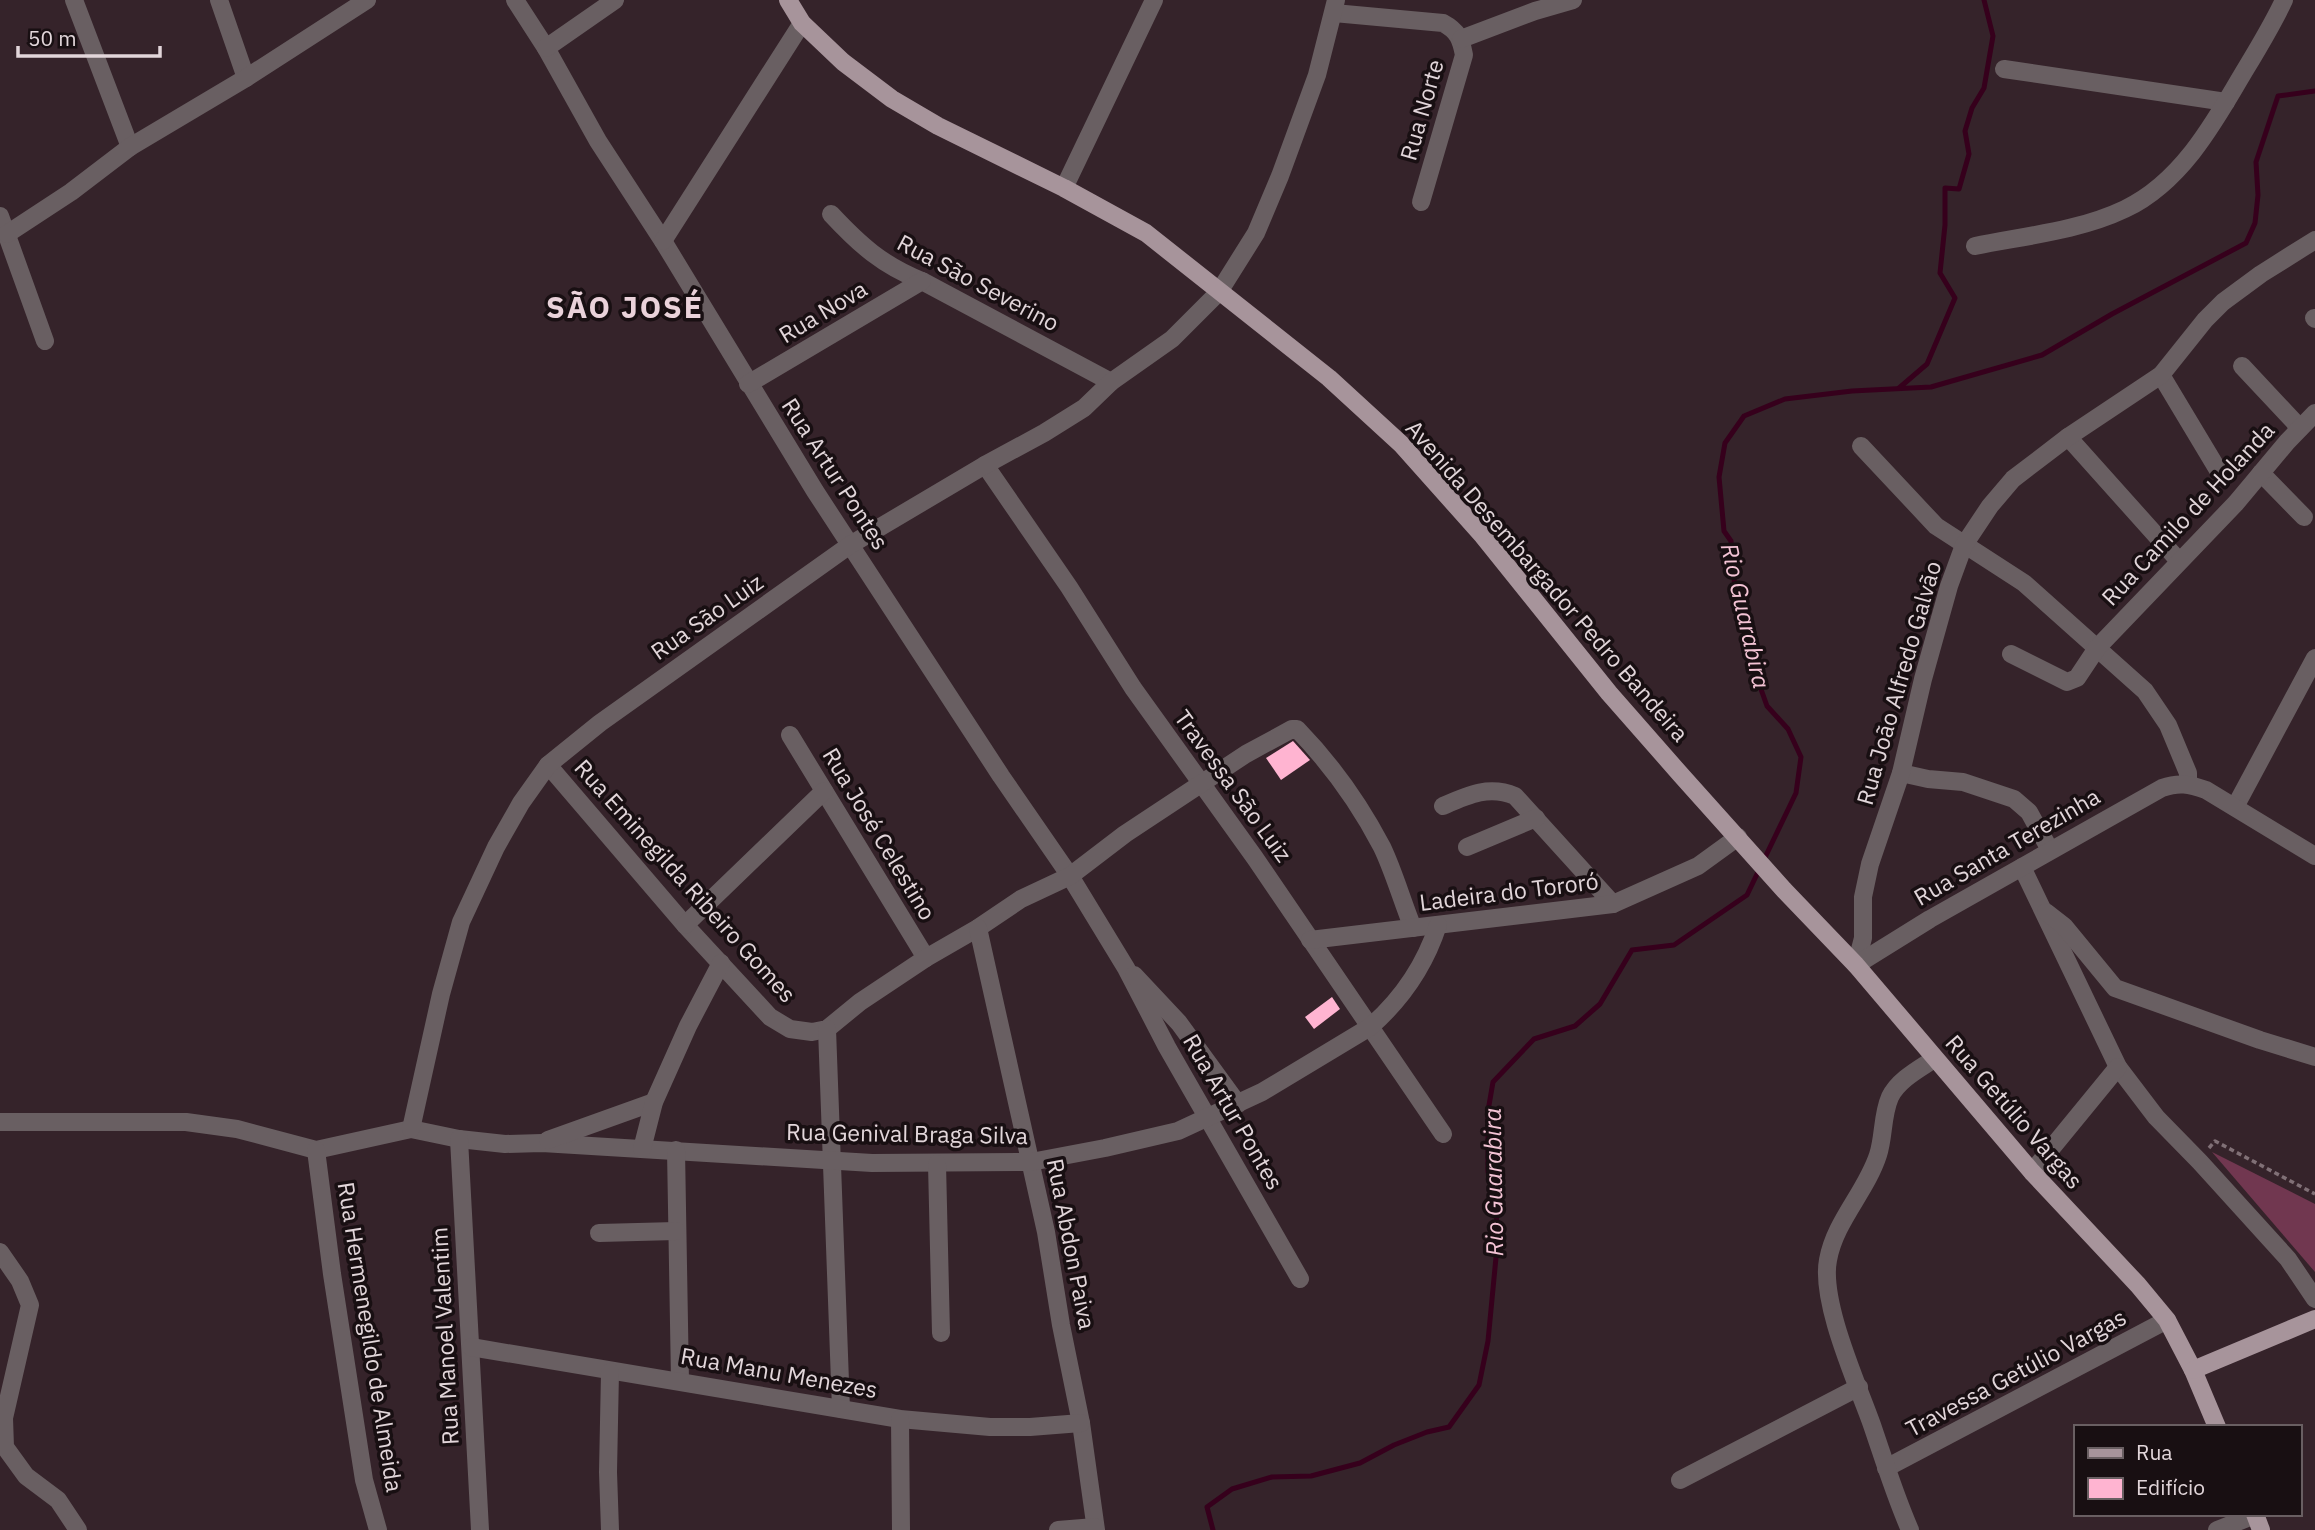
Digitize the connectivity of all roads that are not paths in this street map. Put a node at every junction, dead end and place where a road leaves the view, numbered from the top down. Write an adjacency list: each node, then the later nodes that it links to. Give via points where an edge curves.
1 (74, 0): 17 (street)
2 (219, 0): 15 (street)
3 (367, 0): 15 (street)
4 (515, 0): 13 (street, Rua Artur Pontes)
5 (615, 0): 13 (street)
6 (788, 0): 11 (main road, Avenida Desembargador Pedro Bandeira)
7 (1154, 0): 18 (street)
8 (1573, 0): 12 (street)
9 (2284, 0): 16 (street)
10 (1335, 7): 12 (street, Rua Norte, via 1443,23); 27 (street, Rua São Luiz, via 1317,75 1280,176 1255,233)
11 (802, 23): 18 (main road, Avenida Desembargador Pedro Bandeira, via 892,99 938,127); 24 (street)
12 (1461, 39): 19 (street, Rua Norte, via 1464,55)
13 (546, 48): 24 (street, Rua Artur Pontes, via 597,141)
14 (2004, 69): 16 (street)
15 (246, 78): 17 (street)
16 (2226, 102): 25 (street, via 2179,167 2127,208 2077,226)
17 (130, 147): 22 (street)
18 (1064, 188): 27 (main road, Avenida Desembargador Pedro Bandeira, via 1146,233)
19 (1421, 202)
20 (831, 214): 26 (street, Rua São Severino, via 862,247)
21 (0, 216): 22 (street)
22 (5, 240): 28 (street)
23 (2315, 240): 30 (street, Rua João Alfredo Galvão, via 2223,302)
24 (663, 241): 32 (street, Rua Artur Pontes)
25 (1975, 246)
26 (922, 281): 31 (street, Rua São Severino); 32 (street, Rua Nova)
27 (1219, 292): 31 (street, Rua São Luiz, via 1172,339); 56 (main road, Avenida Desembargador Pedro Bandeira, via 1329,379 1401,444)
28 (45, 341)
29 (2242, 366): 34 (street)
30 (2161, 374): 35 (street, Rua João Alfredo Galvão); 39 (street)
31 (1111, 382): 37 (street, Rua São Luiz, via 1074,414)
32 (748, 384): 41 (street, Rua Artur Pontes)
33 (2315, 413): 34 (street, Rua Camilo de Holanda)
34 (2300, 428): 38 (street, Rua Camilo de Holanda)
35 (2068, 437): 42 (street, Rua João Alfredo Galvão, via 2013,479); 43 (street)
36 (1861, 446): 42 (street, via 1936,526)
37 (985, 465): 41 (street, Rua São Luiz); 51 (street, Travessa São Luiz)
38 (2262, 473): 40 (street); 43 (street, Rua Camilo de Holanda)
39 (2221, 475)
40 (2304, 517)
41 (850, 545): 48 (street, Rua São Luiz); 61 (street, Rua Artur Pontes)
42 (1964, 545): 44 (street, via 2024,583); 49 (street, Rua João Alfredo Galvão, via 1935,633)
43 (2179, 561): 44 (street, Rua Camilo de Holanda)
44 (2098, 648): 45 (street, Rua Camilo de Holanda, via 2077,678 2067,682); 50 (street, via 2144,691 2168,725)
45 (2011, 654)
46 (2315, 658): 54 (street)
47 (790, 735): 52 (street, Rua José Celestino)
48 (548, 765): 64 (street, Rua Eminegilda Ribeiro Gomes); 82 (street, Rua São Luiz, via 496,846 461,922)
49 (1902, 774): 58 (street, via 1964,782 2014,799 2029,812); 71 (street, Rua João Alfredo Galvão, via 1870,864)
50 (2188, 783): 54 (street); 58 (street, Rua Santa Terezinha, via 2162,788)
51 (1201, 785): 61 (street); 67 (street, via 1246,754 1289,730 1298,730 1346,789 1382,848); 68 (street, Travessa São Luiz)
52 (824, 791): 64 (street); 69 (street, Rua José Celestino)
53 (1443, 806): 55 (street, via 1498,790 1515,796)
54 (2235, 807): 59 (street)
55 (1536, 818): 57 (street); 62 (street)
56 (1742, 842): 62 (street, Ladeira do Tororó); 71 (main road, Rua Getúlio Vargas)
57 (1467, 847)
58 (2050, 850): 60 (street, Rua Santa Terezinha)
59 (2315, 856)
60 (2022, 867): 63 (street); 71 (street, Rua Santa Terezinha)
61 (1070, 876): 66 (street, via 1021,899); 72 (street, Rua Artur Pontes)
62 (1614, 904): 65 (street, Ladeira do Tororó)
63 (2042, 909): 75 (street, via 2064,926 2115,988); 77 (street)
64 (685, 925): 70 (street, Rua Eminegilda Ribeiro Gomes)
65 (1438, 925): 67 (street, Ladeira do Tororó); 73 (street, Rua Genival Braga Silva, via 1419,971)
66 (978, 928): 69 (street); 90 (street, Rua Abdon Paiva)
67 (1413, 928): 68 (street, Ladeira do Tororó)
68 (1310, 940): 73 (street, Travessa São Luiz)
69 (926, 958): 74 (street)
70 (720, 963): 74 (street, Rua Eminegilda Ribeiro Gomes, via 777,1022 801,1031); 78 (street)
71 (1856, 965): 76 (main road, Rua Getúlio Vargas)
72 (1126, 968): 79 (street, Rua Artur Pontes, via 1179,1023); 80 (street, Rua Artur Pontes)
73 (1370, 1027): 79 (street, Rua Genival Braga Silva); 83 (street, Travessa São Luiz)
74 (827, 1029): 89 (street)
75 (2315, 1057)
76 (1934, 1059): 92 (main road, Rua Getúlio Vargas); 105 (street, via 1890,1096 1879,1154 1843,1220 1827,1261 1833,1309)
77 (2118, 1067): 92 (street); 97 (street, via 2155,1117 2288,1259)
78 (654, 1102): 85 (street, Rua Genival Braga Silva); 86 (street)
79 (1238, 1104): 80 (street, Rua Genival Braga Silva)
80 (1209, 1117): 90 (street, Rua Genival Braga Silva, via 1178,1131); 96 (street, Rua Artur Pontes)
81 (0, 1122): 87 (street, via 186,1122 237,1129)
82 (411, 1129): 84 (street, Rua Genival Braga Silva); 87 (street, Rua Genival Braga Silva)
83 (1443, 1134)
84 (459, 1139): 85 (street, Rua Genival Braga Silva); 101 (street, Rua Manoel Valentim)
85 (542, 1143): 86 (street, Rua Genival Braga Silva)
86 (642, 1149): 88 (street, Rua Genival Braga Silva)
87 (316, 1150): 115 (street, Rua Hermenegildo de Almeida, via 364,1480)
88 (676, 1150): 89 (street, Rua Genival Braga Silva); 93 (street)
89 (830, 1161): 91 (street, Rua Genival Braga Silva); 106 (street)
90 (1031, 1162): 91 (street, Rua Genival Braga Silva); 108 (street, Rua Abdon Paiva)
91 (937, 1164): 100 (street)
92 (2032, 1172): 99 (main road, Rua Getúlio Vargas)
93 (676, 1231): 94 (street); 104 (street)
94 (599, 1233)
95 (0, 1252): 114 (street, via 30,1305 4,1418 5,1447 26,1476 58,1500)
96 (1300, 1279)
97 (2315, 1299)
98 (2315, 1319): 102 (main road)
99 (2167, 1320): 102 (main road, Rua Getúlio Vargas); 110 (street, Travessa Getúlio Vargas)
100 (941, 1333)
101 (471, 1347): 103 (street, Rua Manu Menezes); 116 (street, Rua Manoel Valentim)
102 (2193, 1370): 109 (main road, Rua Getúlio Vargas)
103 (611, 1371): 104 (street, Rua Manu Menezes); 117 (street)
104 (680, 1381): 106 (street, Rua Manu Menezes)
105 (1858, 1387): 110 (street); 111 (street)
106 (841, 1409): 107 (street, Rua Manu Menezes)
107 (900, 1419): 108 (street, Rua Manu Menezes, via 990,1427); 118 (street)
108 (1081, 1423): 113 (street, Rua Abdon Paiva)
109 (2216, 1425)
110 (1886, 1468): 120 (street)
111 (1680, 1480)
112 (2257, 1520): 121 (street)
113 (1096, 1529): 119 (street)
114 (78, 1530)
115 (378, 1530)
116 (480, 1530)
117 (610, 1530)
118 (901, 1530)
119 (1058, 1530)
120 (1910, 1530)
121 (2217, 1530)

